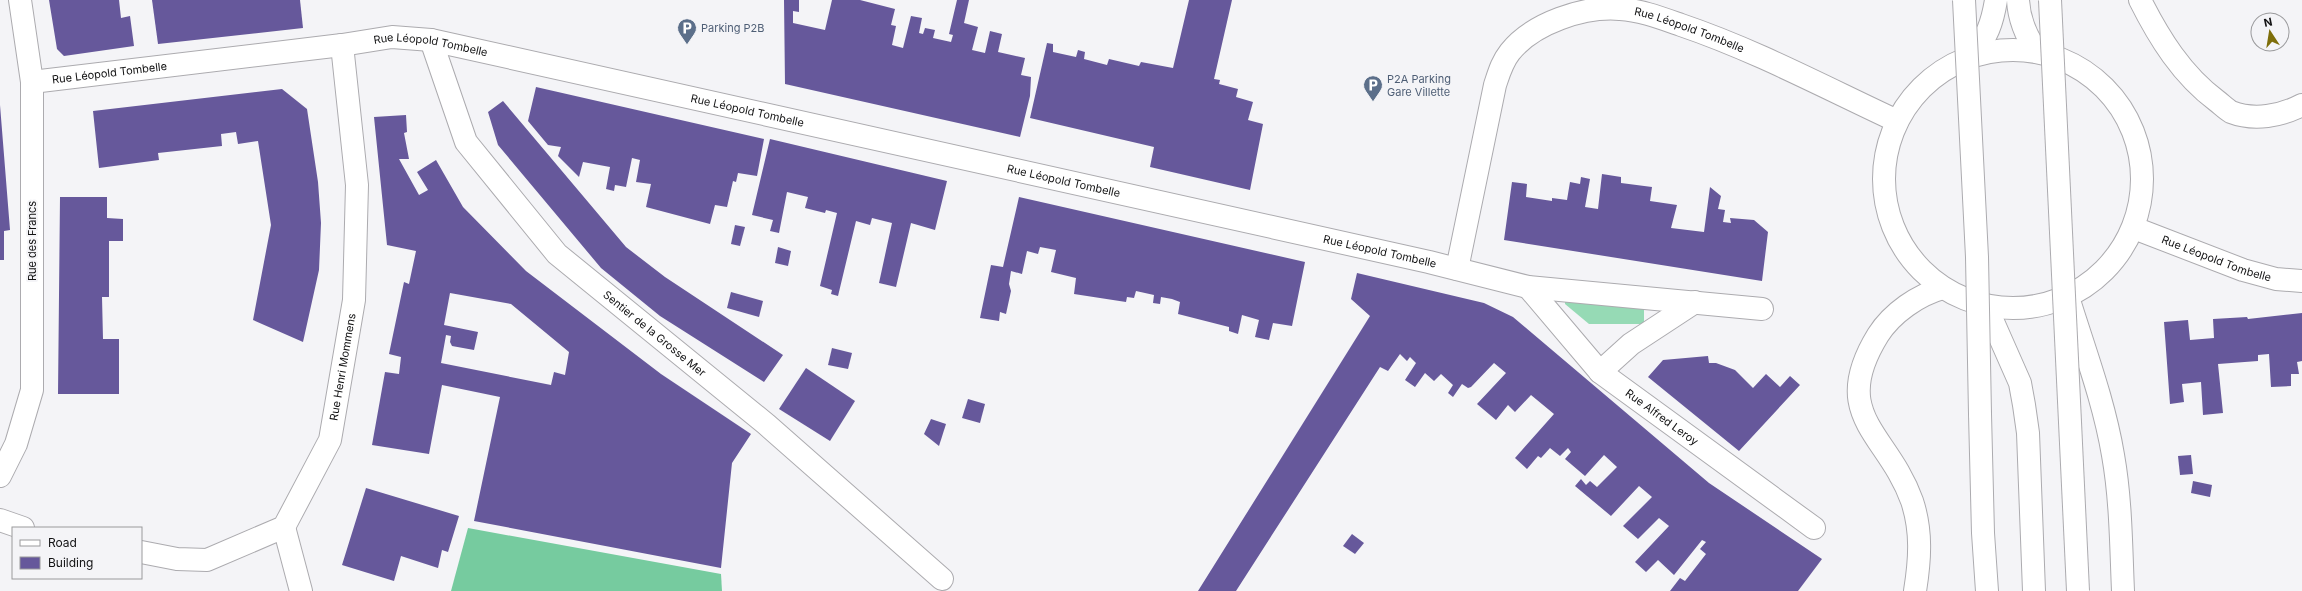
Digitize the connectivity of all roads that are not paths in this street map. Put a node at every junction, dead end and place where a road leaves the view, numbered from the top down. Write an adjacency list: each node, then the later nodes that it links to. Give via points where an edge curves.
1 (20, 0): 11 (main road, Rue des Francs)
2 (1964, 0): 29 (main road, bridge, via 1977,257)
3 (1996, 0): 10 (main road, via 1988,34)
4 (2018, 0): 9 (main road, via 2022,25)
5 (2050, 0): 37 (main road, bridge)
6 (2140, 0): 12 (main road, via 2170,52 2190,76 2230,111 2243,115 2272,116)
7 (430, 40): 8 (main road, Rue Léopold Tombelle, via 392,37); 15 (main road, Rue Léopold Tombelle); 31 (main road, Sentier de la Grosse Mer, via 466,142 557,254 766,424)
8 (342, 45): 11 (main road, Rue Léopold Tombelle); 27 (main road, Rue Henri Mommens, via 357,185 354,300 330,440)
9 (2037, 52): 10 (main road, via 2004,50); 14 (main road, via 2073,64 2104,86 2128,117 2141,153 2143,191)
10 (1972, 56): 13 (main road, via 1942,71 1916,93)
11 (32, 82): 24 (main road, Rue des Francs, via 32,390 16,444)
12 (2302, 105)
13 (1897, 121): 15 (main road, Rue Léopold Tombelle, via 1718,37 1651,15 1620,9 1589,10 1566,16 1535,32 1511,51 1502,64 1494,85); 18 (main road, via 1885,157 1884,195 1894,231 1914,264)
14 (2134, 228): 16 (main road, Rue Léopold Tombelle, via 2243,270 2276,279); 19 (main road, via 2118,256 2096,279)
15 (1456, 269): 17 (main road, Rue Léopold Tombelle)
16 (2302, 281)
17 (1528, 287): 20 (main road, Rue Léopold Tombelle); 23 (main road, Rue Alfred Leroy)
18 (1943, 288): 21 (main road, via 1964,300); 33 (main road, via 1927,292 1915,300 1881,330 1866,355 1858,388 1862,410 1872,435 1903,478 1912,503 1919,530 1920,556)
19 (2068, 297): 21 (main road, via 2028,308); 38 (main road, via 2107,421 2118,490)
20 (1695, 302): 22 (main road, Rue Léopold Tombelle); 23 (main road, via 1631,344)
21 (1986, 306): 36 (main road, via 2020,383 2024,405 2028,433)
22 (1762, 309)
23 (1600, 372): 28 (main road, Rue Alfred Leroy)
24 (0, 476)
25 (0, 520): 26 (main road)
26 (20, 527)
27 (284, 527): 30 (main road, via 207,560 177,559); 32 (main road)
28 (1814, 528)
29 (1983, 533): 34 (main road); 35 (main road)
30 (142, 552)
31 (942, 579)
32 (301, 591)
33 (1915, 591)
34 (1974, 591)
35 (1987, 591)
36 (2034, 591)
37 (2078, 591)
38 (2123, 591)

